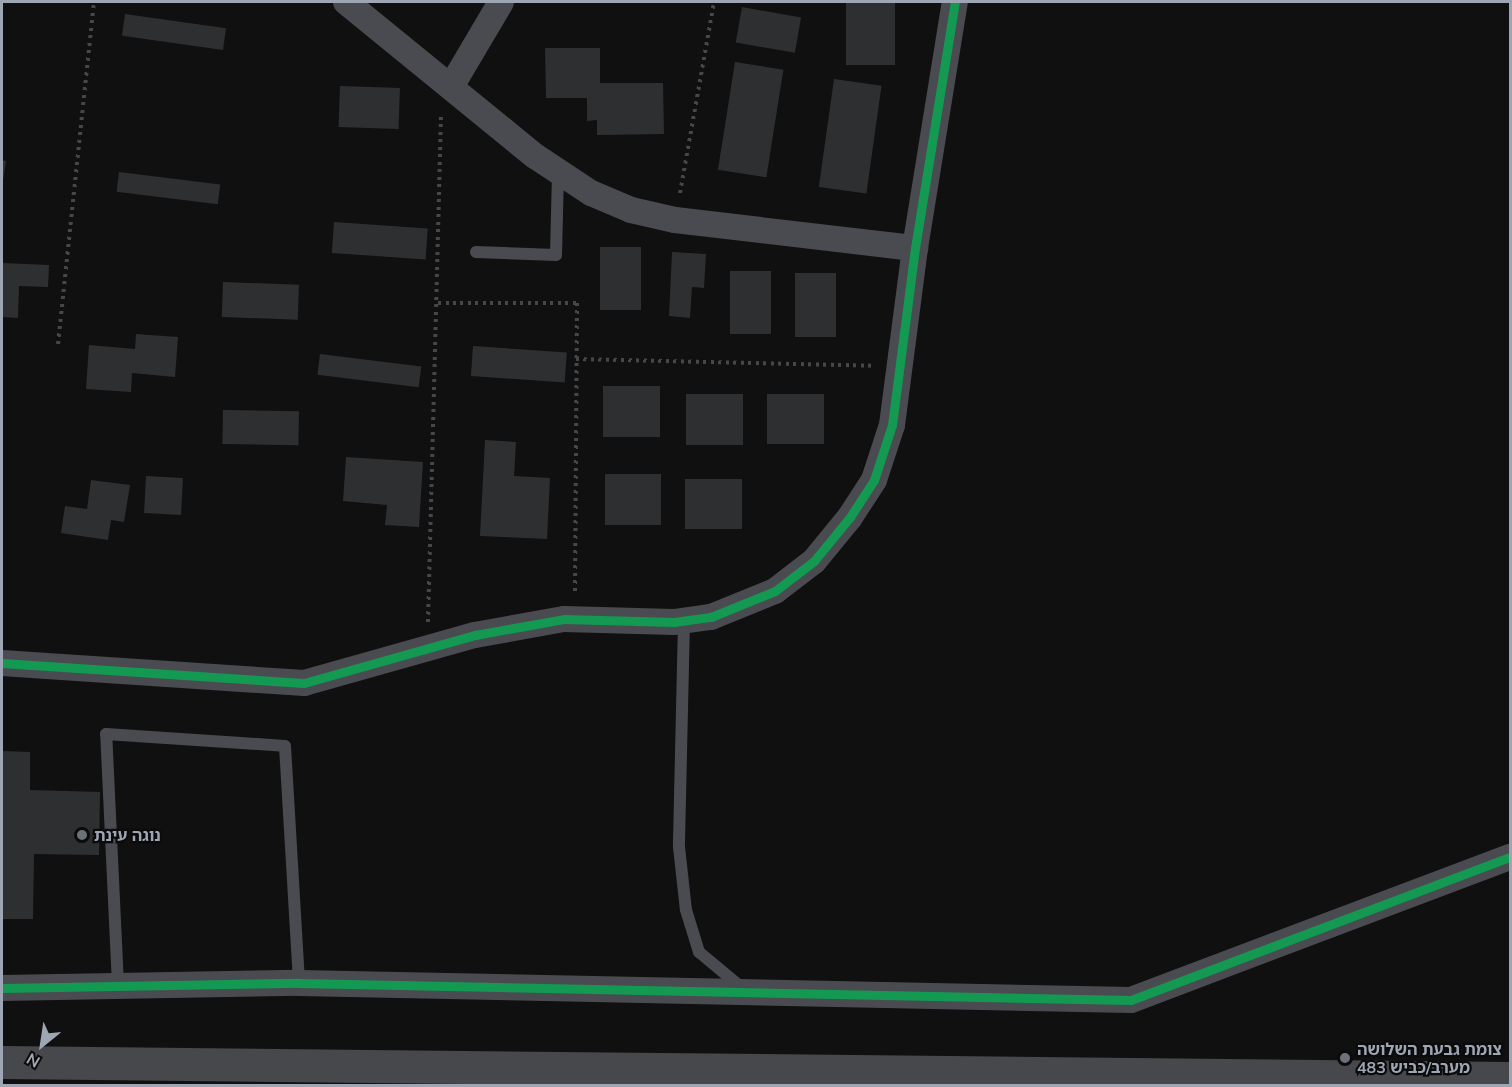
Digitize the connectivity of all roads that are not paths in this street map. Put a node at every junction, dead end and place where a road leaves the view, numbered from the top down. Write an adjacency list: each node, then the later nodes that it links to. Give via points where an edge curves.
1 (346, 2): 4 (street)
2 (501, 2): 4 (street)
3 (955, 2): 6 (street)
4 (447, 81): 5 (street)
5 (558, 173): 6 (street, via 631,210 675,220); 7 (lane, via 556,255)
6 (915, 248): 8 (street, via 892,425 874,480 814,561 775,591 711,617)
7 (476, 252)
8 (684, 621): 9 (street, via 575,620 475,635 304,683); 14 (lane, via 680,847 686,910 699,952)
9 (2, 663)
10 (1510, 857): 14 (street, via 1131,1000)
11 (299, 983): 12 (street); 12 (lane, via 285,746 106,734); 14 (street)
12 (118, 985): 13 (street)
13 (2, 988)
14 (750, 995)
15 (1510, 1060): 17 (main road)
16 (2, 1062): 17 (main road)
17 (1474, 1078): 18 (main road)
18 (1510, 1078)

